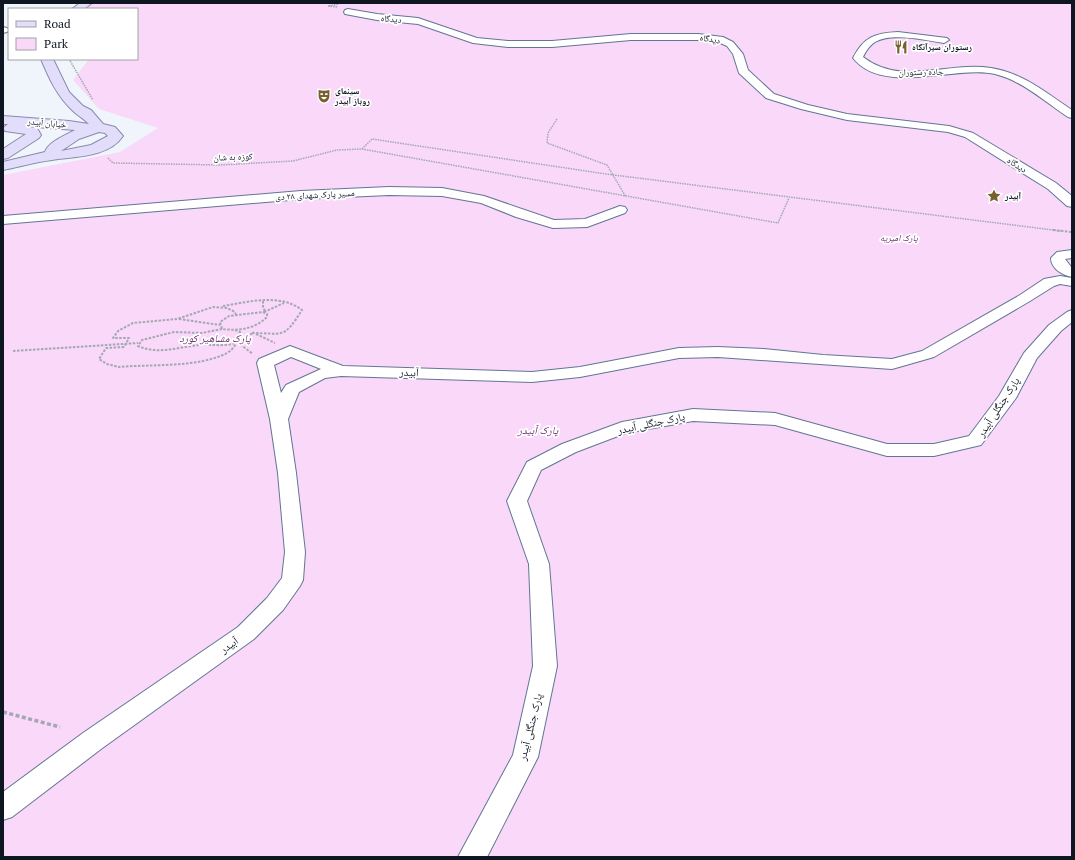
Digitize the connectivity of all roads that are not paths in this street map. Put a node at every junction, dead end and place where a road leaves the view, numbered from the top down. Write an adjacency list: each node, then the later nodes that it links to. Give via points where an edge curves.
1 (348, 12): 15 (lane, دیدگاه, via 418,21 476,41 508,44 552,44 631,37 720,39 730,44 738,54 743,71 770,96 805,108 847,117 948,129 969,135 1052,186)
2 (944, 40): 7 (lane, جاده رستوران, via 897,35 875,38 862,48 858,58 865,65 882,72 918,74 984,70 1006,74 1027,84)
3 (47, 60): 5 (main road, via 64,94)
4 (76, 89): 6 (main road)
5 (72, 103): 6 (main road, via 78,109); 9 (main road, via 56,114)
6 (88, 111): 11 (main road)
7 (1072, 115)
8 (3, 120): 9 (main road, خیابان آبیدر)
9 (25, 121): 11 (main road, خیابان آبیدر, via 69,124)
10 (3, 127): 12 (main road, خیابان آبیدر, via 25,129 32,131 34,135)
11 (95, 129): 13 (main road, via 80,133 59,145 52,151); 13 (main road, via 112,130 116,136 96,148 69,155)
12 (3, 155)
13 (53, 155): 14 (main road)
14 (3, 166)
15 (1072, 203)
16 (620, 210): 17 (lane, مسیر پارک شهدای ۲۸ دی, via 587,223 553,224 484,200 442,192 389,191 301,195)
17 (3, 220)
18 (1072, 254): 19 (lane, via 1058,258 1058,262)
19 (1072, 274)
20 (1072, 282): 22 (lane, آبیدر, via 1050,282 928,354 892,364 718,352 680,353 580,372 532,377)
21 (1072, 315): 25 (lane, پارک جنگلی آبیدر, via 1055,328 1030,356 1007,398 975,441 934,450 887,450 775,420 693,415 622,428 569,448 534,466 517,501 539,564 545,666 525,757)
22 (341, 371): 23 (lane, آبیدر, via 321,374 292,389); 23 (lane, via 290,351 265,363)
23 (279, 419): 24 (lane, آبیدر, via 295,552 292,580 275,604 246,633 92,741)
24 (3, 808)
25 (472, 857)

